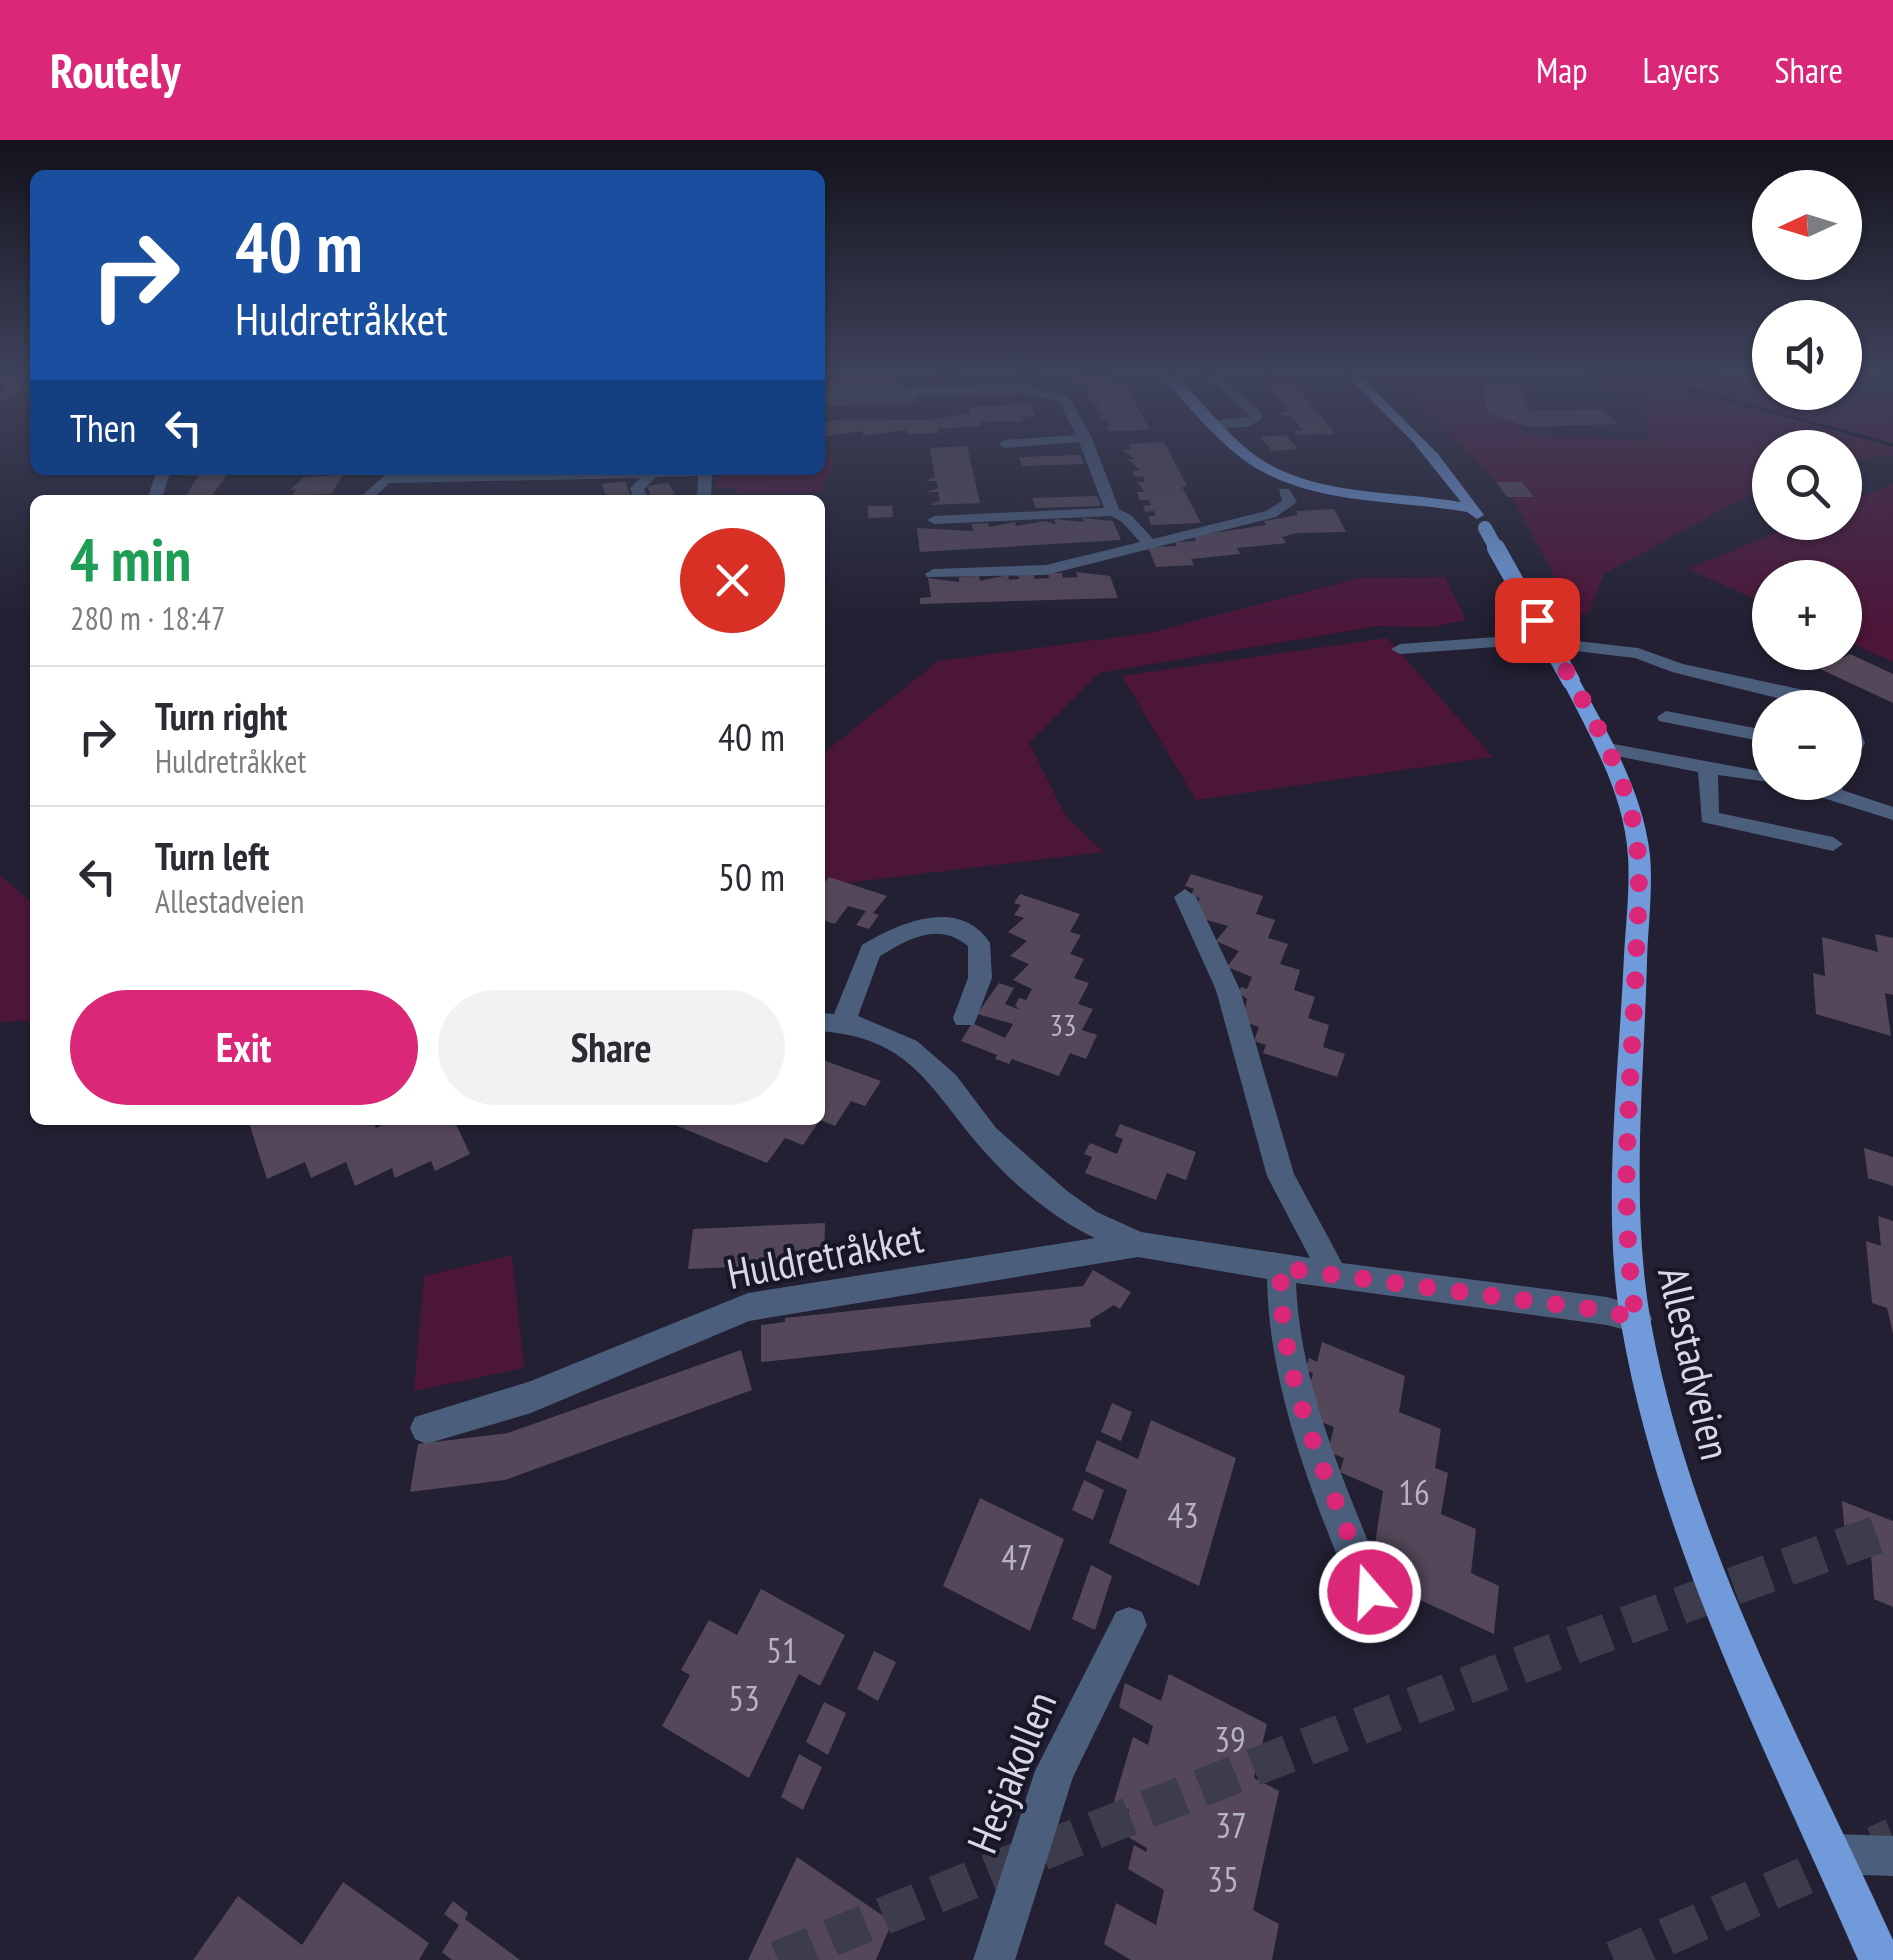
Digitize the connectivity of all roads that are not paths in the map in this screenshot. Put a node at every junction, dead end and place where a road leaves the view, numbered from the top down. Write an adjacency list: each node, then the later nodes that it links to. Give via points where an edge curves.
1 (1092, 456): 12 (street)
2 (1250, 456): 7 (main road, via 1262,466)
3 (1435, 456): 6 (main road)
4 (563, 475): 9 (street, via 385,479)
5 (650, 475): 10 (street, via 637,488)
6 (1455, 481): 7 (main road); 11 (main road)
7 (1338, 489): 11 (main road)
8 (1284, 492): 14 (street, via 1290,502 1271,514)
9 (369, 495)
10 (639, 495)
11 (1472, 508): 20 (main road, Allestadveien, bridge)
12 (1112, 512): 13 (street); 14 (street)
13 (934, 520)
14 (1149, 543): 15 (street, via 1046,570)
15 (933, 574)
16 (1400, 648): 17 (street, via 1523,640 1638,653)
17 (1779, 690)
18 (1666, 717): 19 (street)
19 (1752, 733)
20 (1608, 749): 21 (street); 32 (main road, Allestadveien, via 1639,855 1626,1144 1628,1268)
21 (1708, 765): 22 (street); 25 (street, via 1709,817)
22 (1752, 775)
23 (1861, 800): 24 (street)
24 (1893, 814)
25 (1833, 844)
26 (1185, 896): 31 (street, via 1228,990 1281,1176)
27 (964, 1018): 28 (street, Huldretråkket, via 980,978 979,944 964,927 941,924 870,951)
28 (832, 1022): 29 (street, Huldretråkket, via 884,1034 908,1048 947,1082 987,1136 1057,1200)
29 (1138, 1244): 30 (street, Huldretråkket); 33 (street, Huldretråkket, via 748,1307 532,1396)
30 (1281, 1268): 31 (street, Huldretråkket); 34 (street, via 1279,1313 1297,1399)
31 (1333, 1274): 32 (street, Huldretråkket)
32 (1636, 1319): 36 (main road, Allestadveien, via 1666,1444 1708,1572 1771,1728)
33 (426, 1428)
34 (1370, 1592)
35 (1129, 1625): 38 (street, Hesjakollen, via 1055,1771)
36 (1834, 1854): 37 (street); 39 (main road, Allestadveien)
37 (1893, 1856)
38 (994, 1960)
39 (1880, 1960)

